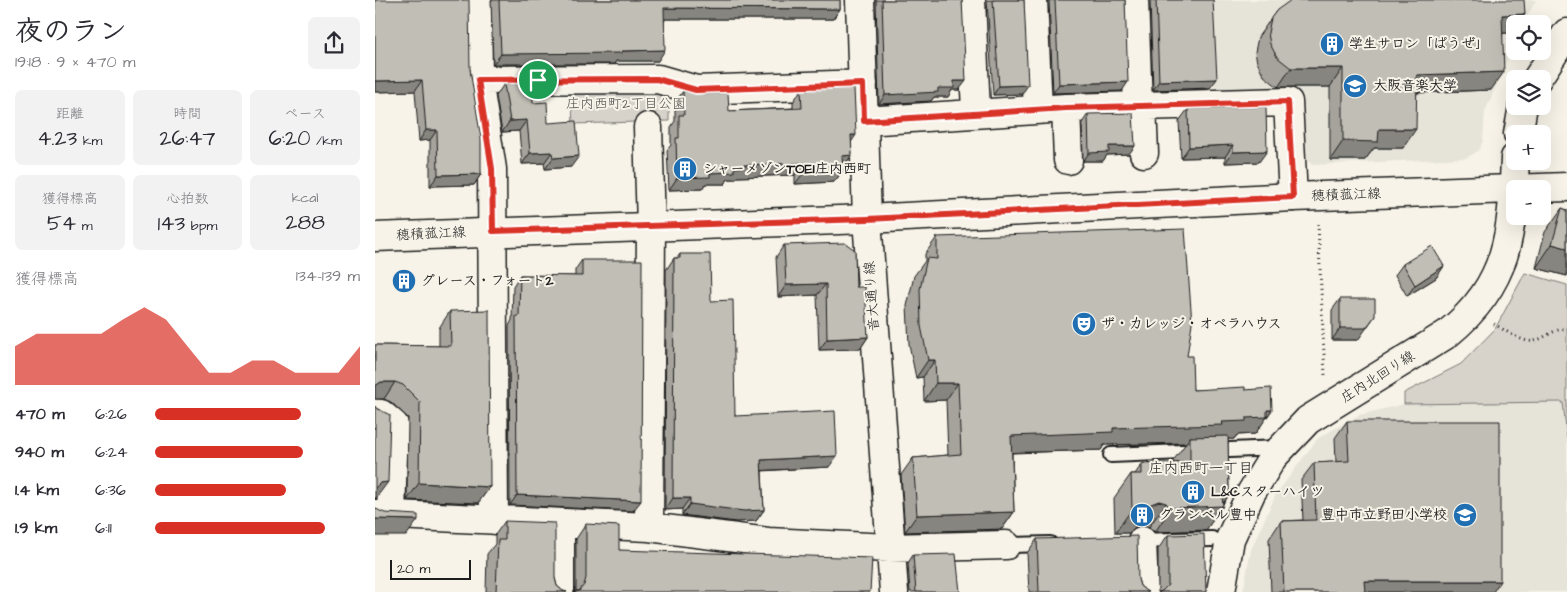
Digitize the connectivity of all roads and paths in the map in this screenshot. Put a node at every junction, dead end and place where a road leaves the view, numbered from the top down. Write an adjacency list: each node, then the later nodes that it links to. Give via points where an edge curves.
1 (477, 0): 8 (street)
2 (860, 0): 9 (street, 音大通り線)
3 (971, 0): 13 (street)
4 (1033, 0): 12 (street)
5 (1134, 0): 10 (street)
6 (1567, 32): 7 (street)
7 (1543, 70)
8 (478, 80): 9 (street, via 657,79 696,90); 26 (street, via 492,169)
9 (863, 84): 14 (street, 音大通り線)
10 (1140, 105): 11 (street); 16 (street); 21 (street, via 1288,102)
11 (1066, 108): 12 (street); 17 (street)
12 (1038, 109): 13 (street)
13 (976, 112): 14 (street)
14 (864, 121): 22 (street, 音大通り線)
15 (648, 127): 25 (street)
16 (1143, 153)
17 (1068, 160)
18 (1567, 187): 19 (street, 穂積菰江線)
19 (1551, 188)
20 (1506, 189): 21 (street, 穂積菰江線)
21 (1293, 197): 22 (street, 穂積菰江線)
22 (867, 219): 25 (street, 穂積菰江線); 42 (street, 音大通り線)
23 (1318, 224): 30 (path)
24 (1511, 225): 32 (street, 庄内北回り線, via 1503,261 1487,291 1468,315 1447,334 1309,420)
25 (651, 226): 26 (street, 穂積菰江線); 37 (street)
26 (493, 231): 27 (street, 穂積菰江線); 35 (street)
27 (375, 237)
28 (1489, 322): 29 (path, via 1525,340 1534,341)
29 (1567, 329)
30 (1325, 378)
31 (375, 413): 34 (street, via 394,425)
32 (1282, 448): 33 (lane); 46 (street, 庄内北回り線, via 1251,493 1230,539)
33 (1111, 455)
34 (383, 514): 35 (street)
35 (494, 520): 36 (street)
36 (560, 523): 37 (street); 43 (street)
37 (649, 527): 42 (street, via 768,542)
38 (1212, 539): 39 (lane)
39 (1132, 542): 45 (street)
40 (1065, 543): 41 (lane)
41 (1006, 545): 42 (street)
42 (889, 548): 44 (street, 音大通り線)
43 (560, 592)
44 (894, 592)
45 (1144, 592)
46 (1221, 592)

